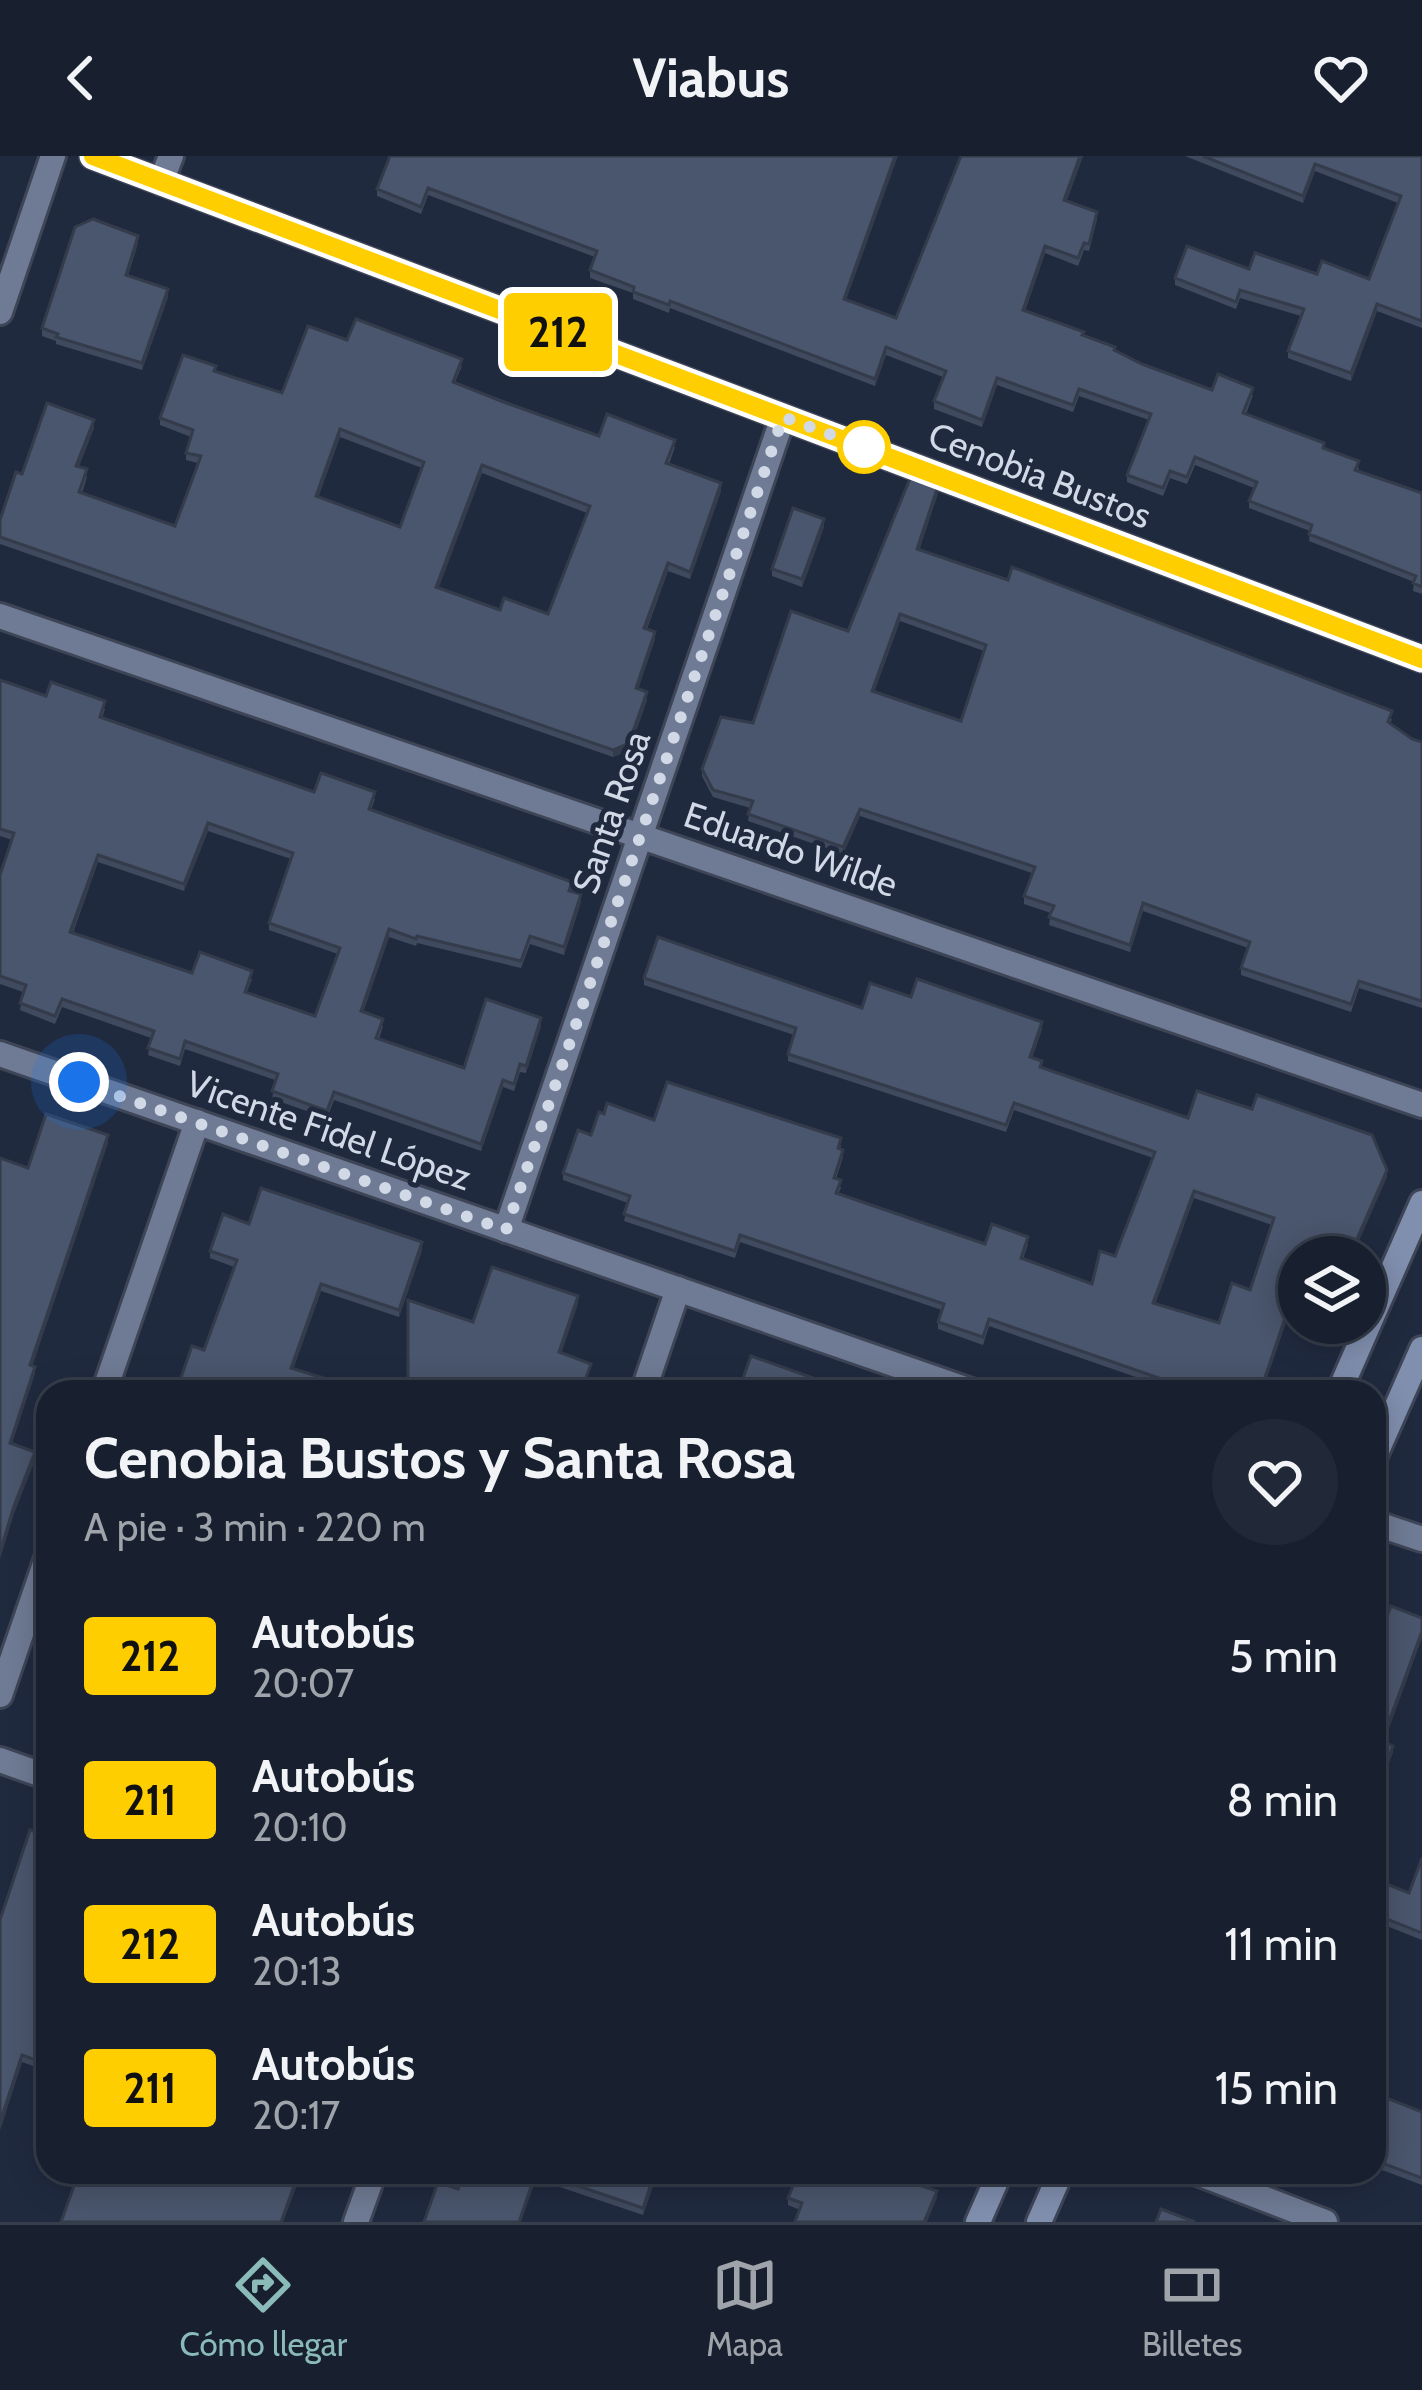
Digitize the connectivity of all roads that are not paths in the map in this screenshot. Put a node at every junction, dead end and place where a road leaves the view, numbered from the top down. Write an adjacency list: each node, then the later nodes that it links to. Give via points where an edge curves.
1 (53, 156): 5 (street)
2 (93, 156): 4 (street, Cenobia Bustos)
3 (171, 156): 4 (street)
4 (161, 182): 6 (street, Cenobia Bustos)
5 (0, 312)
6 (783, 417): 8 (street, Cenobia Bustos); 9 (street, Santa Rosa)
7 (0, 616): 9 (street, Eduardo Wilde)
8 (1422, 659)
9 (641, 836): 11 (street, Eduardo Wilde); 14 (street, Santa Rosa)
10 (0, 1054): 12 (street, Vicente Fidel López)
11 (1422, 1105)
12 (196, 1122): 14 (street, Vicente Fidel López); 17 (street)
13 (1422, 1203): 20 (street)
14 (506, 1230): 15 (street, Vicente Fidel López)
15 (678, 1289): 18 (street); 19 (street, Vicente Fidel López)
16 (1422, 1349): 21 (street)
17 (108, 1380)
18 (647, 1380)
19 (940, 1380)
20 (1344, 1380)
21 (1386, 1432)
22 (1386, 1527): 23 (street)
23 (1422, 1539)
24 (36, 1590): 25 (street)
25 (0, 1695)
26 (0, 1760): 27 (street)
27 (36, 1773)
28 (370, 2184): 32 (street)
29 (995, 2184): 33 (street)
30 (1056, 2184): 34 (street)
31 (1227, 2184): 35 (street)
32 (356, 2222)
33 (978, 2222)
34 (1039, 2222)
35 (1325, 2222)

